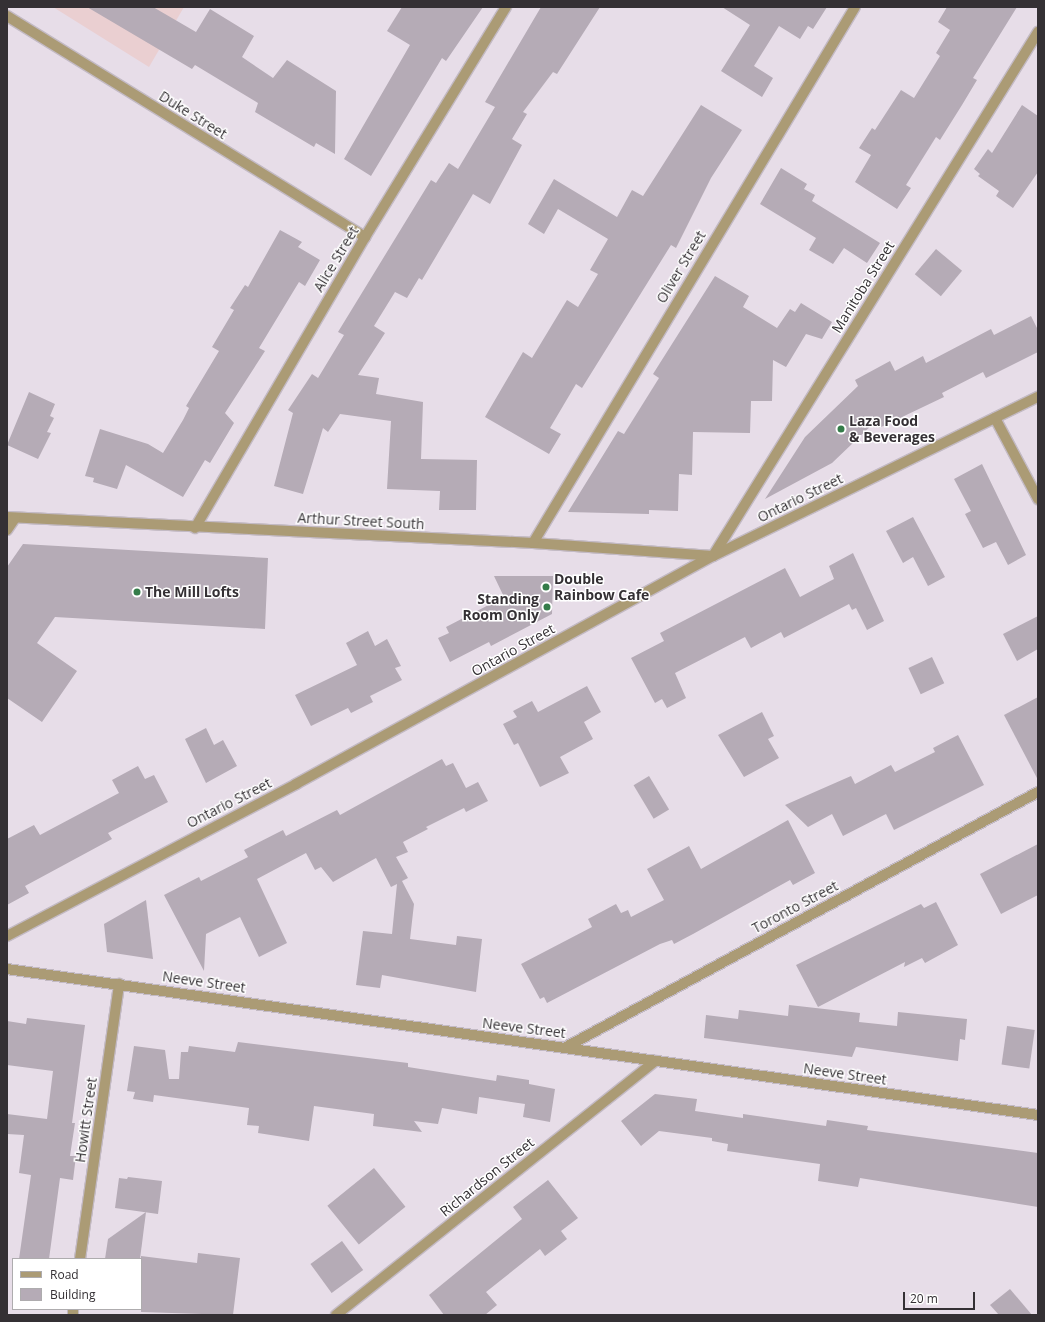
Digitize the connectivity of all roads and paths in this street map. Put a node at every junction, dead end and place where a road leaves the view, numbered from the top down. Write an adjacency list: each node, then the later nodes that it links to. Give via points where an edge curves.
1 (506, 7): 5 (street, Alice Street)
2 (855, 7): 12 (street, Oliver Street)
3 (7, 16): 5 (street, Duke Street)
4 (1038, 32): 13 (street, Manitoba Street)
5 (365, 237): 10 (street, Alice Street)
6 (1038, 397): 7 (street, Ontario Street)
7 (996, 418): 8 (street); 13 (street, Ontario Street)
8 (1038, 499)
9 (11, 518): 10 (street, Arthur Street South); 11 (street)
10 (195, 528): 12 (street, Arthur Street South)
11 (7, 530)
12 (533, 544): 13 (street, Arthur Street South)
13 (713, 556): 15 (street, Ontario Street, via 296,784)
14 (1038, 792): 18 (street, Toronto Street)
15 (7, 936)
16 (7, 969): 17 (street, Neeve Street)
17 (119, 984): 18 (street, Neeve Street); 21 (street, Howitt Street)
18 (566, 1047): 19 (street, Neeve Street)
19 (655, 1061): 20 (street, Neeve Street); 22 (street, Richardson Street)
20 (1038, 1115)
21 (80, 1258)
22 (336, 1315)

